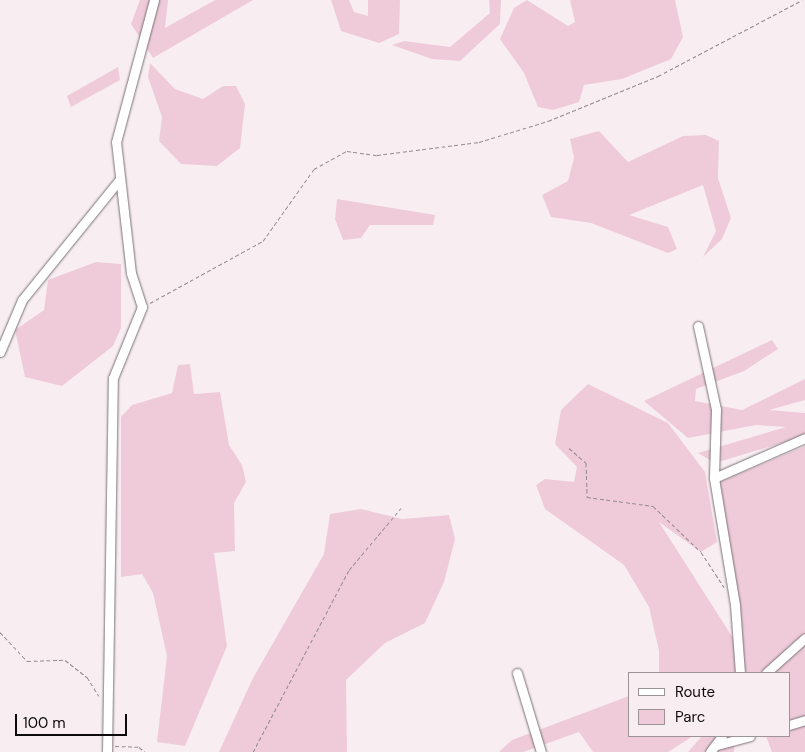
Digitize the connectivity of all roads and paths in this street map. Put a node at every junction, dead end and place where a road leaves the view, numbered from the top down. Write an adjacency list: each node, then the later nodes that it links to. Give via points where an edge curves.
1 (154, 0): 3 (street, via 116,142)
2 (802, 0): 4 (path, via 658,76 548,121 479,142 377,155 347,151 314,169 263,241)
3 (120, 179): 4 (street, via 131,273); 6 (street, via 22,300)
4 (142, 307): 17 (street, via 113,378)
5 (698, 326): 9 (street, via 716,409)
6 (0, 352)
7 (805, 438): 9 (street)
8 (569, 448): 11 (path, via 586,463 586,496 653,506 701,552)
9 (714, 478): 14 (street, via 735,605)
10 (401, 508): 25 (path, via 349,570)
11 (725, 590)
12 (0, 632): 17 (path, via 27,660 65,660 86,677)
13 (805, 638): 15 (street)
14 (740, 672)
15 (767, 672)
16 (517, 673): 26 (street)
17 (108, 709): 23 (street)
18 (805, 720): 19 (street)
19 (790, 725)
20 (721, 737): 22 (street)
21 (746, 737): 22 (street)
22 (717, 745): 27 (street)
23 (107, 749): 24 (path, via 139,747)
24 (146, 752)
25 (253, 752)
26 (541, 752)
27 (710, 752)

